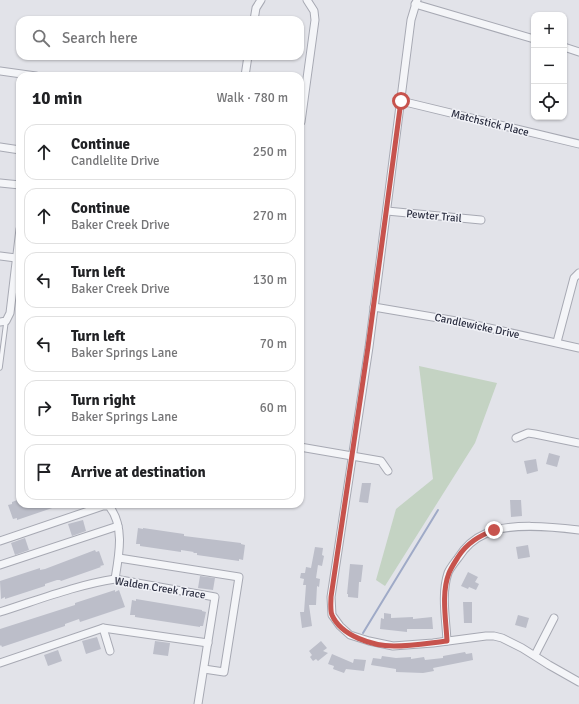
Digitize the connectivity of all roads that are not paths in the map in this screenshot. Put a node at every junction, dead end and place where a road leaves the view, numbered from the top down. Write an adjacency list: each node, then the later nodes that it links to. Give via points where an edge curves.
1 (261, 0): 4 (street)
2 (307, 0): 12 (street, via 314,11 315,20)
3 (416, 2): 5 (street); 13 (street, via 411,20)
4 (255, 16)
5 (531, 38)
6 (567, 48): 7 (street)
7 (579, 52)
8 (247, 60): 10 (street)
9 (0, 71): 11 (street)
10 (246, 72)
11 (16, 73)
12 (304, 96)
13 (401, 101): 14 (street, Matchstick Place); 19 (street)
14 (579, 144)
15 (0, 147): 16 (street)
16 (16, 149)
17 (0, 182): 18 (street)
18 (16, 184)
19 (387, 211): 20 (street, Pewter Trail); 24 (street)
20 (481, 220)
21 (0, 256): 22 (street)
22 (16, 258): 25 (street, via 10,313)
23 (579, 273): 26 (street, via 574,278)
24 (374, 307): 26 (street, Candlewicke Drive); 33 (street)
25 (3, 321): 28 (lane)
26 (557, 342): 27 (street, Candlewicke Drive)
27 (579, 348)
28 (1, 352): 29 (lane)
29 (0, 368)
30 (516, 438): 31 (street, via 528,433)
31 (579, 443)
32 (304, 449): 33 (street)
33 (352, 456): 34 (street, via 380,460); 46 (street, via 331,597 332,615 350,635 369,642 393,646)
34 (388, 471)
35 (97, 508): 39 (street)
36 (110, 508): 37 (street)
37 (118, 526): 40 (street); 41 (street)
38 (579, 530): 46 (street, via 551,527 494,530 468,544 448,573 445,598)
39 (0, 541)
40 (119, 558): 42 (street); 51 (street, via 239,577 224,672)
41 (0, 565)
42 (115, 579): 43 (street, Walden Creek Trace); 47 (street, Walden Creek Trace, via 216,597)
43 (0, 612)
44 (554, 618): 49 (street)
45 (103, 628): 47 (street); 48 (street); 50 (street)
46 (447, 641): 49 (street, via 494,636)
47 (208, 643): 51 (street, Walden Creek Trace)
48 (110, 650)
49 (534, 655): 52 (street)
50 (0, 663)
51 (204, 669): 53 (street, Walden Creek Trace)
52 (579, 682)
53 (198, 704)

